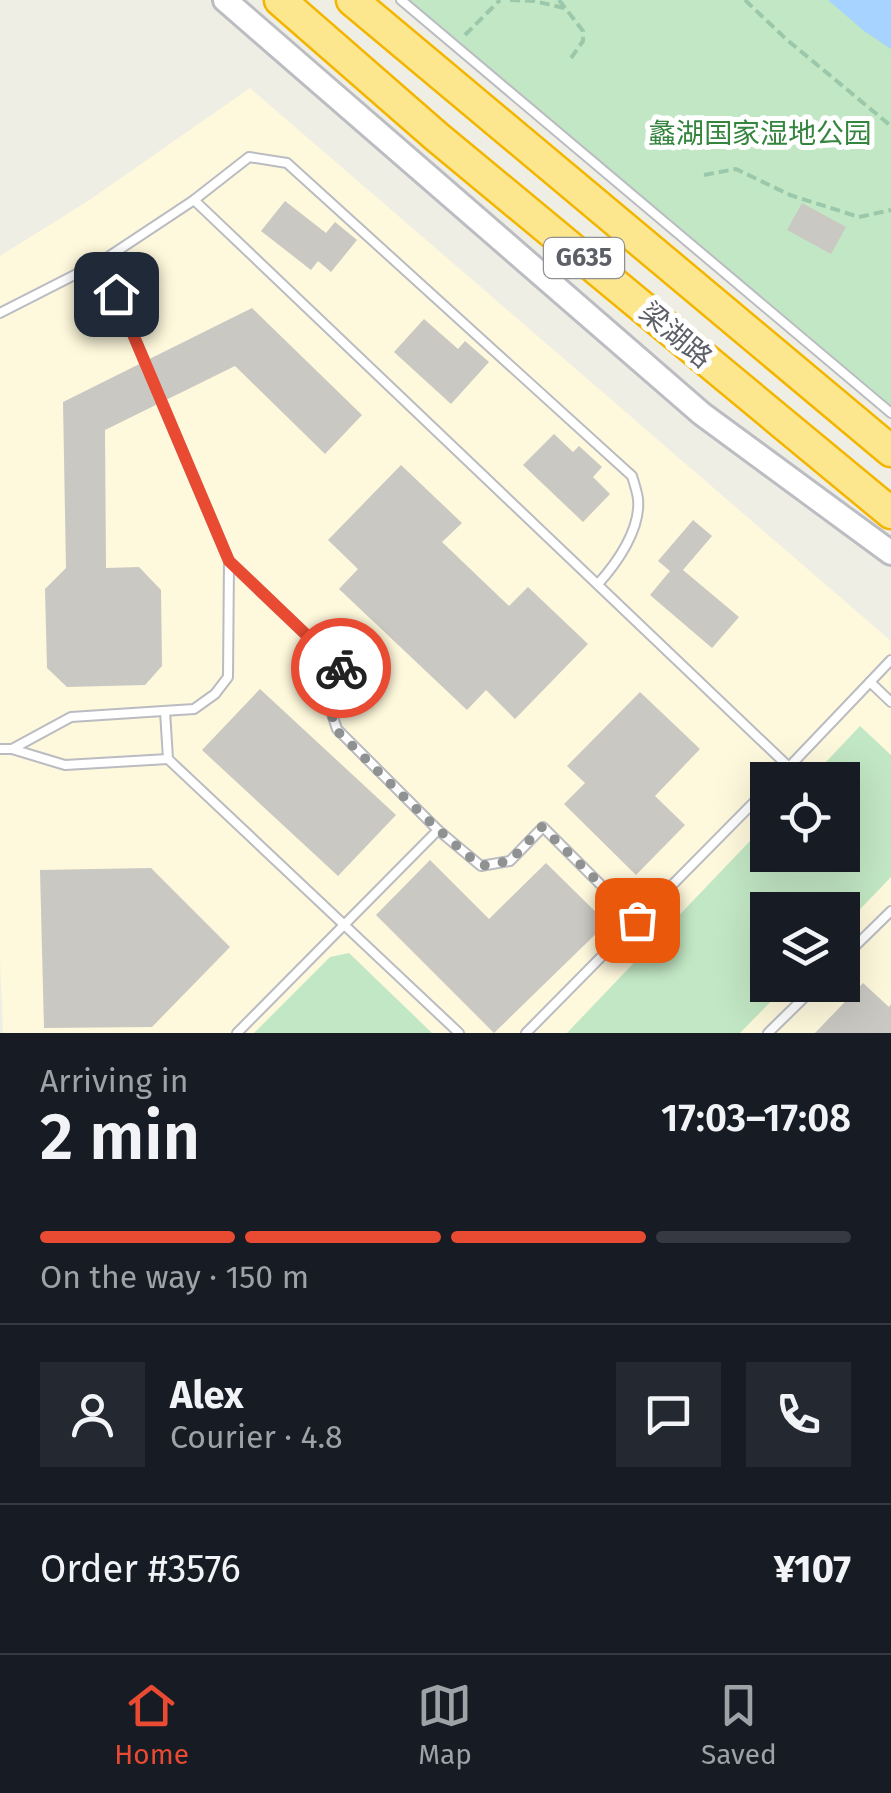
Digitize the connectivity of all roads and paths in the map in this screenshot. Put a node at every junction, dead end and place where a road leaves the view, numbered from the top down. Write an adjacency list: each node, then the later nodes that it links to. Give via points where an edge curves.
1 (225, 0): 21 (main road, via 702,414)
2 (280, 0): 20 (highway, 梁湖路 / G635)
3 (352, 0): 19 (highway, 梁湖路 / G635)
4 (402, 0): 10 (lane)
5 (500, 0): 10 (path)
6 (510, 0): 9 (path)
7 (559, 0): 9 (path)
8 (745, 0): 12 (path)
9 (565, 8): 11 (path, via 584,31)
10 (455, 46): 18 (lane)
11 (571, 58)
12 (891, 126)
13 (704, 175): 15 (path, via 736,168 790,195 860,217)
14 (194, 200): 16 (lane); 23 (lane); 23 (lane, via 250,156 287,162 632,476 639,503 629,543)
15 (891, 210)
16 (102, 261): 17 (lane); 22 (lane)
17 (0, 313)
18 (891, 413)
19 (891, 451)
20 (891, 512)
21 (891, 553)
22 (229, 561): 27 (lane, via 228,676 194,708); 34 (lane, via 343,670 344,687 330,708 336,730)
23 (598, 584): 31 (lane)
24 (891, 660): 25 (lane)
25 (870, 682): 26 (lane); 32 (lane)
26 (891, 702)
27 (164, 711): 28 (lane, via 71,717); 30 (lane)
28 (12, 748): 29 (lane); 30 (lane, via 65,765)
29 (0, 749)
30 (168, 759): 37 (lane)
31 (783, 762)
32 (793, 762)
33 (750, 806): 36 (lane)
34 (438, 830): 36 (lane, via 481,866 510,861 542,827); 37 (lane)
35 (891, 911): 38 (lane)
36 (637, 920): 42 (lane)
37 (343, 924): 40 (lane); 41 (lane)
38 (860, 942)
39 (800, 1002): 43 (lane)
40 (237, 1033)
41 (459, 1033)
42 (526, 1033)
43 (768, 1033)

